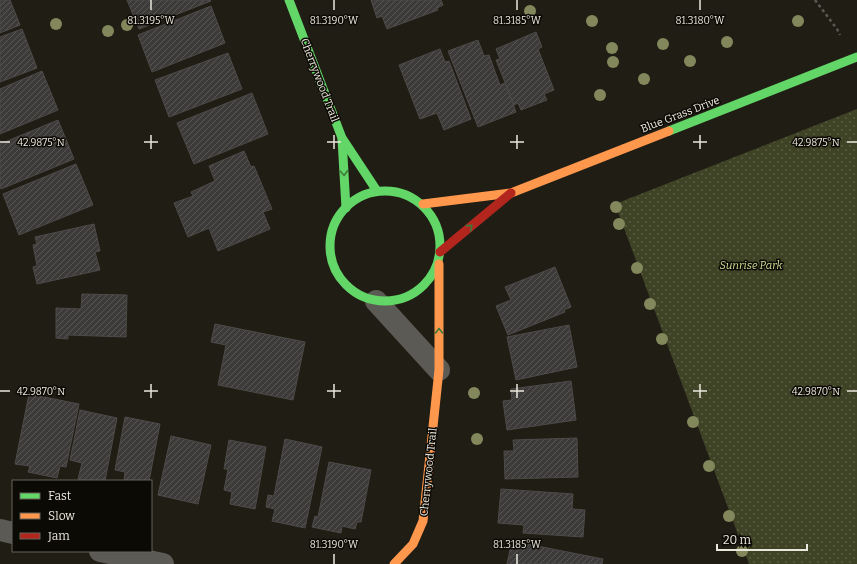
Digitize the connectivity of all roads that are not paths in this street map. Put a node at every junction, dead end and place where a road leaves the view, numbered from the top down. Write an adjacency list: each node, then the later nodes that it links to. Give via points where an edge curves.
1 (289, 0): 3 (street, Cherrywood Trail)
2 (855, 58): 5 (street, Blue Grass Drive)
3 (342, 138): 4 (street, Cherrywood Trail); 7 (street, Cherrywood Trail, one-way to 7)
4 (377, 191): 6 (street, via 401,192); 7 (street, via 354,200)
5 (511, 192): 6 (street, Blue Grass Drive); 8 (street, Blue Grass Drive, one-way to 5)
6 (423, 204): 8 (street, via 437,224)
7 (346, 208): 10 (street, via 337,218 329,241 332,265 342,282 357,295)
8 (440, 252): 9 (street)
9 (438, 264): 10 (street, via 429,281 414,294 395,301); 11 (street, Cherrywood Trail, one-way to 9)
10 (376, 301): 11 (street)
11 (439, 370): 16 (street, Cherrywood Trail, via 423,521 412,544)
12 (0, 530): 13 (street)
13 (12, 533)
14 (105, 552): 15 (street)
15 (162, 564)
16 (394, 564)

